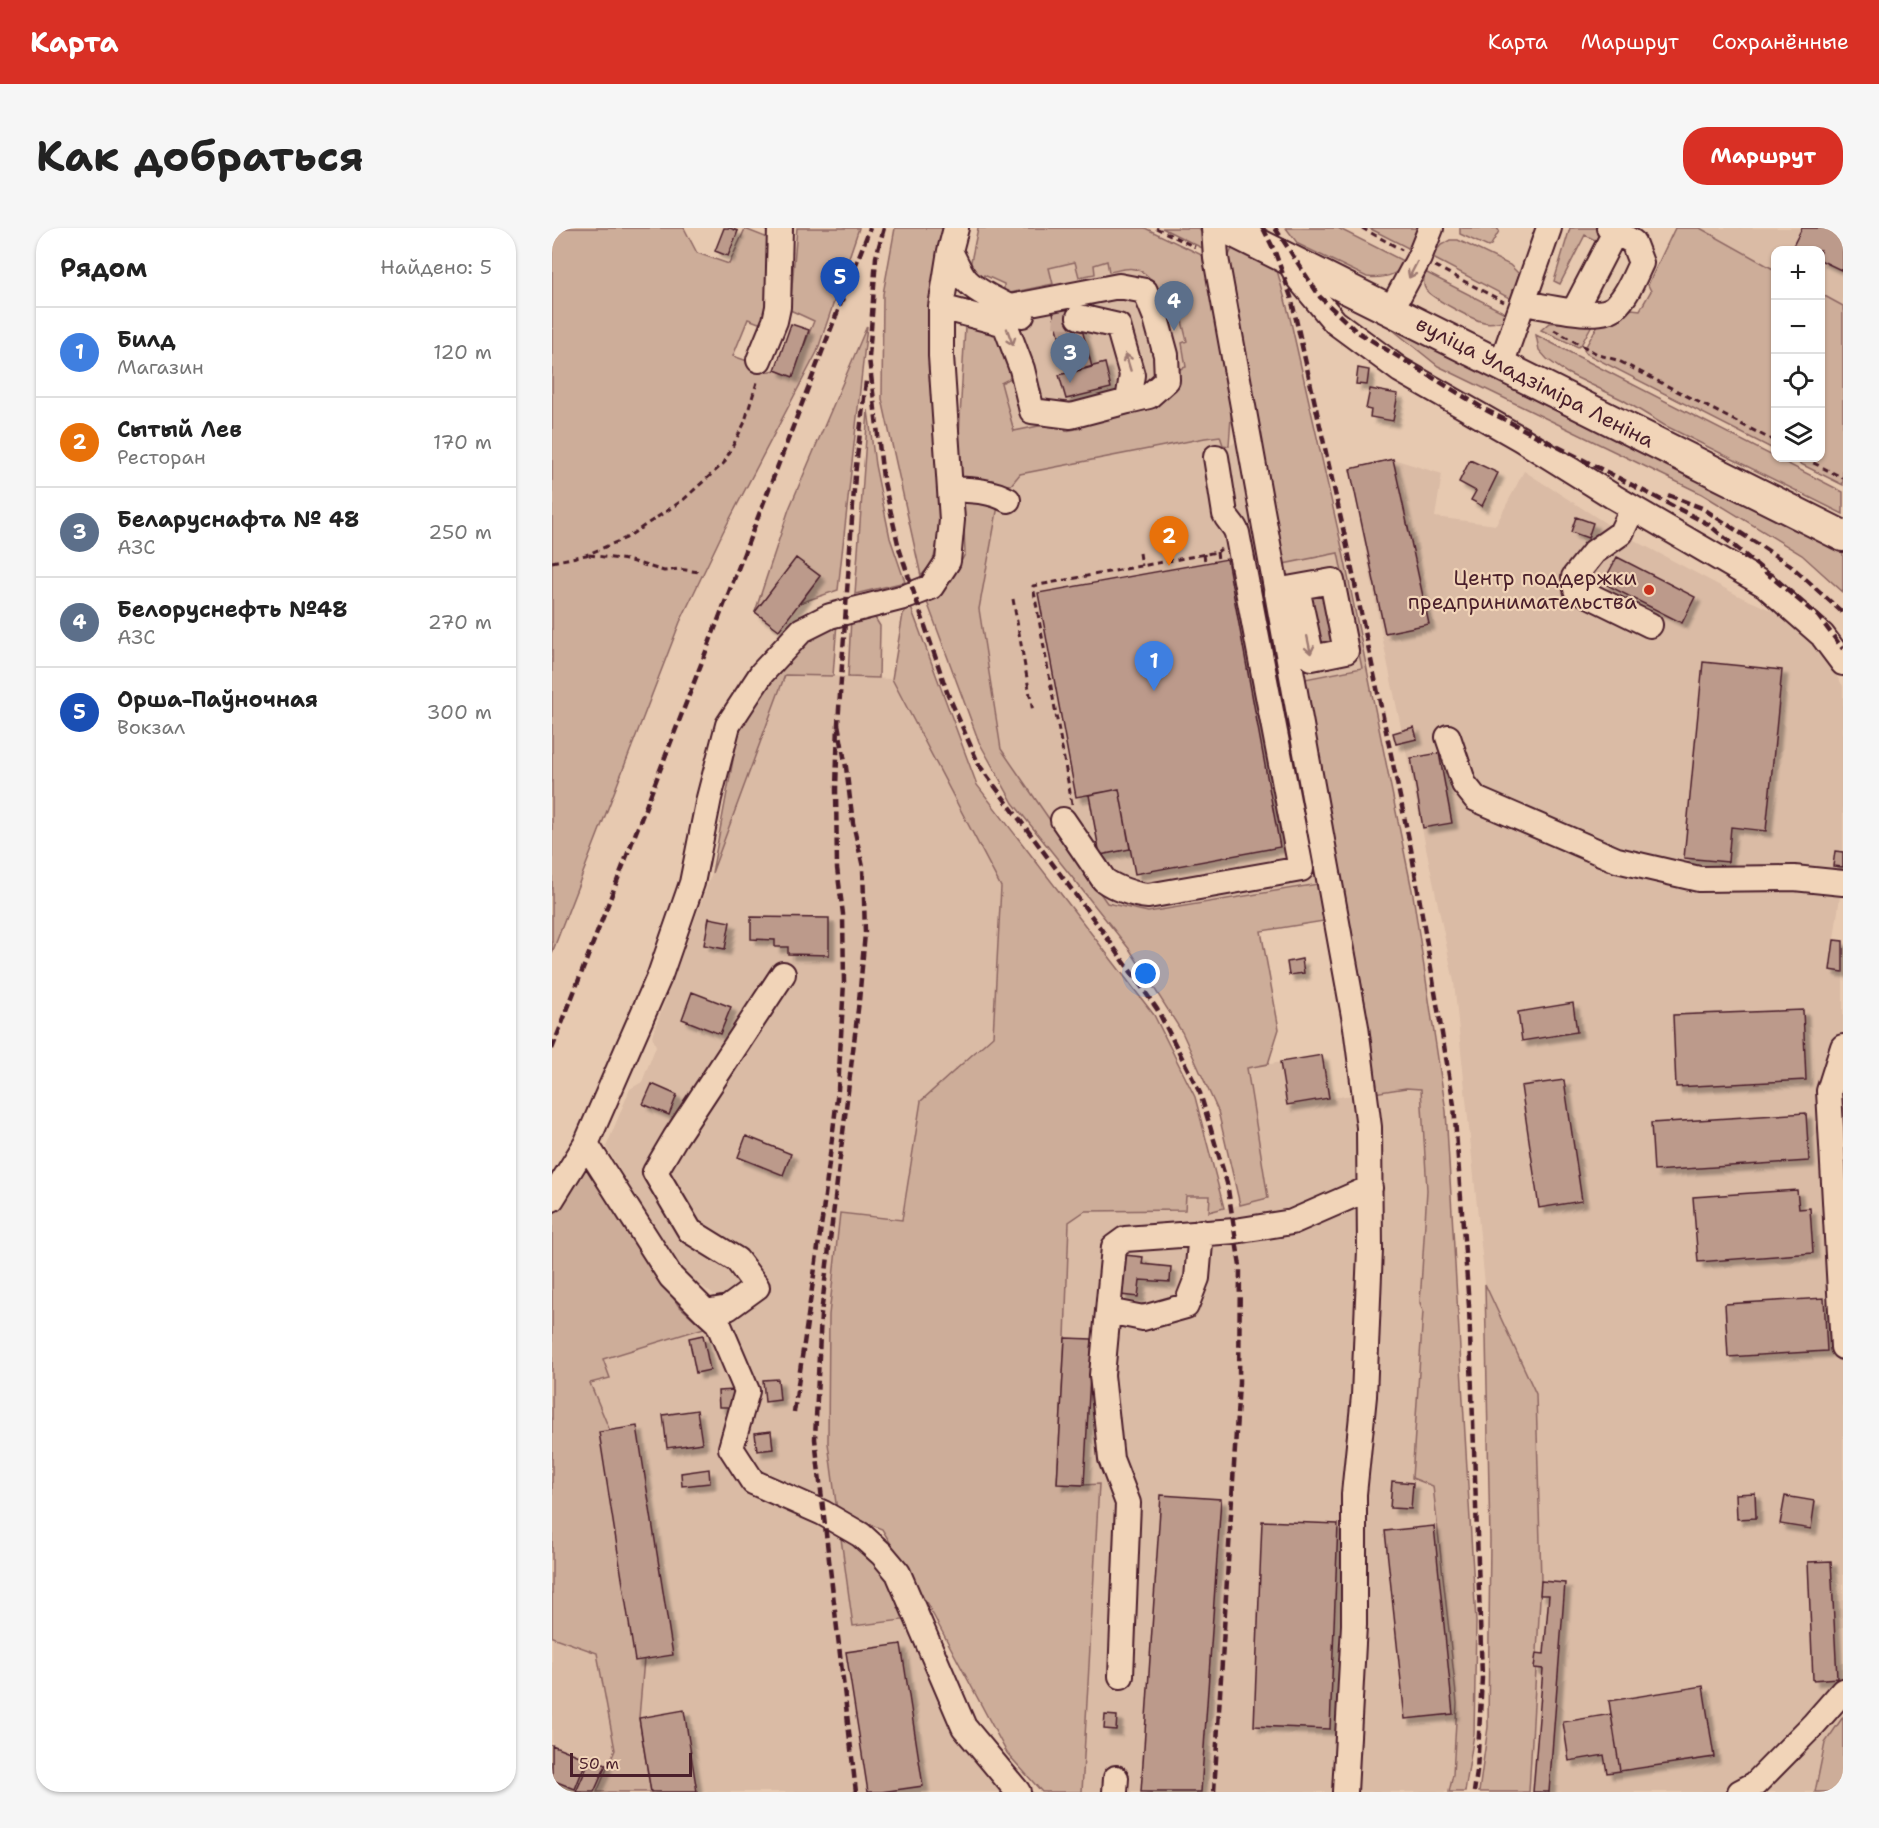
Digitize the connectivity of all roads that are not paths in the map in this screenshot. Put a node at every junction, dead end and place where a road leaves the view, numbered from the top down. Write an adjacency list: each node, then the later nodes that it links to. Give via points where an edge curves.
1 (1214, 228): 22 (lane)
2 (1226, 228): 9 (main road, вуліца Уладзіміра Леніна)
3 (1254, 228): 11 (main road, вуліца Уладзіміра Леніна)
4 (1431, 228): 11 (lane, one-way to 11)
5 (1549, 228): 14 (lane)
6 (775, 230): 20 (lane, via 778,307)
7 (1612, 230): 15 (lane); 15 (lane, via 1633,242 1641,263 1631,286 1614,308 1592,314)
8 (953, 239): 12 (lane, via 965,279 981,293); 13 (lane)
9 (1288, 259): 11 (main road, вуліца Уладзіміра Леніна); 25 (lane, via 1299,279 1335,322 1400,370)
10 (1107, 288): 12 (lane); 18 (lane); 21 (lane, via 1145,291 1166,355 1167,380 1149,396)
11 (1395, 303): 19 (main road, вуліца Уладзіміра Леніна)
12 (1010, 306): 16 (lane, via 1025,318)
13 (941, 307): 21 (lane, one-way to 21, via 1005,324 1032,411 1071,416); 23 (lane, via 940,356)
14 (1522, 307): 15 (lane); 19 (lane)
15 (1574, 311)
16 (1054, 315)
17 (1079, 317): 18 (lane)
18 (1118, 326): 21 (lane, one-way to 18, via 1132,375)
19 (1504, 358): 26 (main road, вуліца Уладзіміра Леніна); 27 (main road, вуліца Уладзіміра Леніна)
20 (759, 360)
21 (1128, 401)
22 (1250, 450): 32 (lane, via 1287,589); 33 (lane, via 1208,453 1225,514 1237,532)
23 (950, 489): 24 (lane, via 985,491); 37 (lane, via 948,561 931,587 830,616 802,630 762,673 728,725 692,883 660,975)
24 (1008, 500)
25 (1633, 508): 28 (lane, via 1621,533 1594,552 1574,577 1576,589); 29 (lane, via 1765,585 1822,635)
26 (1843, 519)
27 (1843, 536)
28 (1650, 626)
29 (1843, 663)
30 (1448, 737): 34 (lane, via 1464,784 1476,799 1617,860 1698,879 1794,878)
31 (1068, 815): 33 (lane, via 1104,880 1142,896)
32 (1327, 865): 33 (lane); 38 (lane, via 1370,1127)
33 (1301, 868)
34 (1843, 883)
35 (783, 974): 42 (lane, via 655,1172 690,1231 737,1260 758,1287 728,1308)
36 (1843, 1047): 43 (lane, via 1829,1090)
37 (586, 1144): 39 (lane); 42 (lane, via 671,1277)
38 (1370, 1188): 40 (lane, via 1292,1222); 48 (lane, via 1365,1396 1354,1494 1354,1625)
39 (552, 1199)
40 (1202, 1232): 41 (lane, via 1125,1239 1114,1247); 41 (lane, via 1197,1278 1186,1306 1143,1318)
41 (1108, 1311): 44 (lane, via 1101,1375 1111,1459 1128,1503)
42 (706, 1312): 47 (lane, via 718,1323 747,1391 731,1448 753,1482 823,1513 861,1535 882,1554 898,1573 964,1727)
43 (1843, 1347)
44 (1121, 1676)
45 (1843, 1691): 46 (lane)
46 (1750, 1790)
47 (1018, 1792)
48 (1345, 1792)

